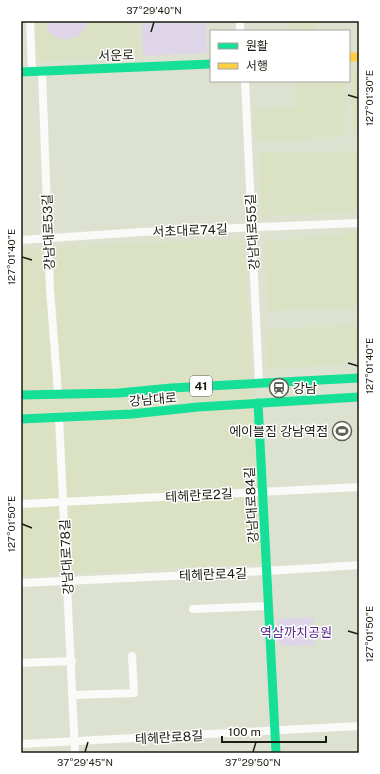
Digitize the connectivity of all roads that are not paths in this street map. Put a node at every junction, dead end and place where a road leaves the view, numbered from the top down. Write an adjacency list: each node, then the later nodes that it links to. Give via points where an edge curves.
1 (30, 21): 3 (street)
2 (210, 64): 4 (main road, 서운로)
3 (32, 71): 4 (main road, 서운로); 5 (main road, 서운로)
4 (42, 71): 9 (street, 강남대로53길)
5 (21, 72)
6 (245, 82): 8 (street, 강남대로55길)
7 (359, 223): 8 (street, 서초대로74길)
8 (252, 228): 9 (street, 서초대로74길); 12 (street, 강남대로55길)
9 (48, 239): 10 (street, 서초대로74길); 13 (street, 강남대로53길)
10 (21, 240)
11 (359, 378): 12 (main road, 강남대로 / 41)
12 (259, 384): 13 (main road, 강남대로 / 41, via 118,393)
13 (58, 393): 14 (main road, 강남대로 / 41)
14 (21, 396)
15 (359, 397): 16 (main road, 강남대로 / 41)
16 (258, 403): 17 (main road, 강남대로 / 41); 20 (main road, 강남대로84길)
17 (59, 418): 18 (main road, 강남대로 / 41); 21 (street, 강남대로78길)
18 (21, 419)
19 (359, 487): 20 (street, 테헤란로2길)
20 (264, 492): 21 (street, 테헤란로2길); 24 (main road, 강남대로84길)
21 (63, 502): 22 (street, 테헤란로2길); 25 (street, 강남대로78길)
22 (21, 504)
23 (359, 565): 24 (street, 테헤란로4길)
24 (268, 572): 25 (street, 테헤란로4길); 27 (main road, 강남대로84길)
25 (66, 580): 26 (street, 테헤란로4길); 30 (street, 강남대로78길)
26 (21, 583)
27 (269, 606): 28 (street); 34 (main road, 강남대로84길)
28 (193, 608)
29 (132, 656): 32 (street, via 134,693)
30 (72, 661): 31 (street); 32 (street, 강남대로78길)
31 (21, 663)
32 (74, 696): 35 (street, 강남대로78길)
33 (359, 726): 34 (street, 테헤란로8길)
34 (275, 732): 35 (street, 테헤란로8길); 38 (main road, 강남대로84길)
35 (75, 741): 36 (street, 테헤란로8길); 37 (street, 강남대로78길)
36 (21, 744)
37 (75, 753)
38 (276, 753)

